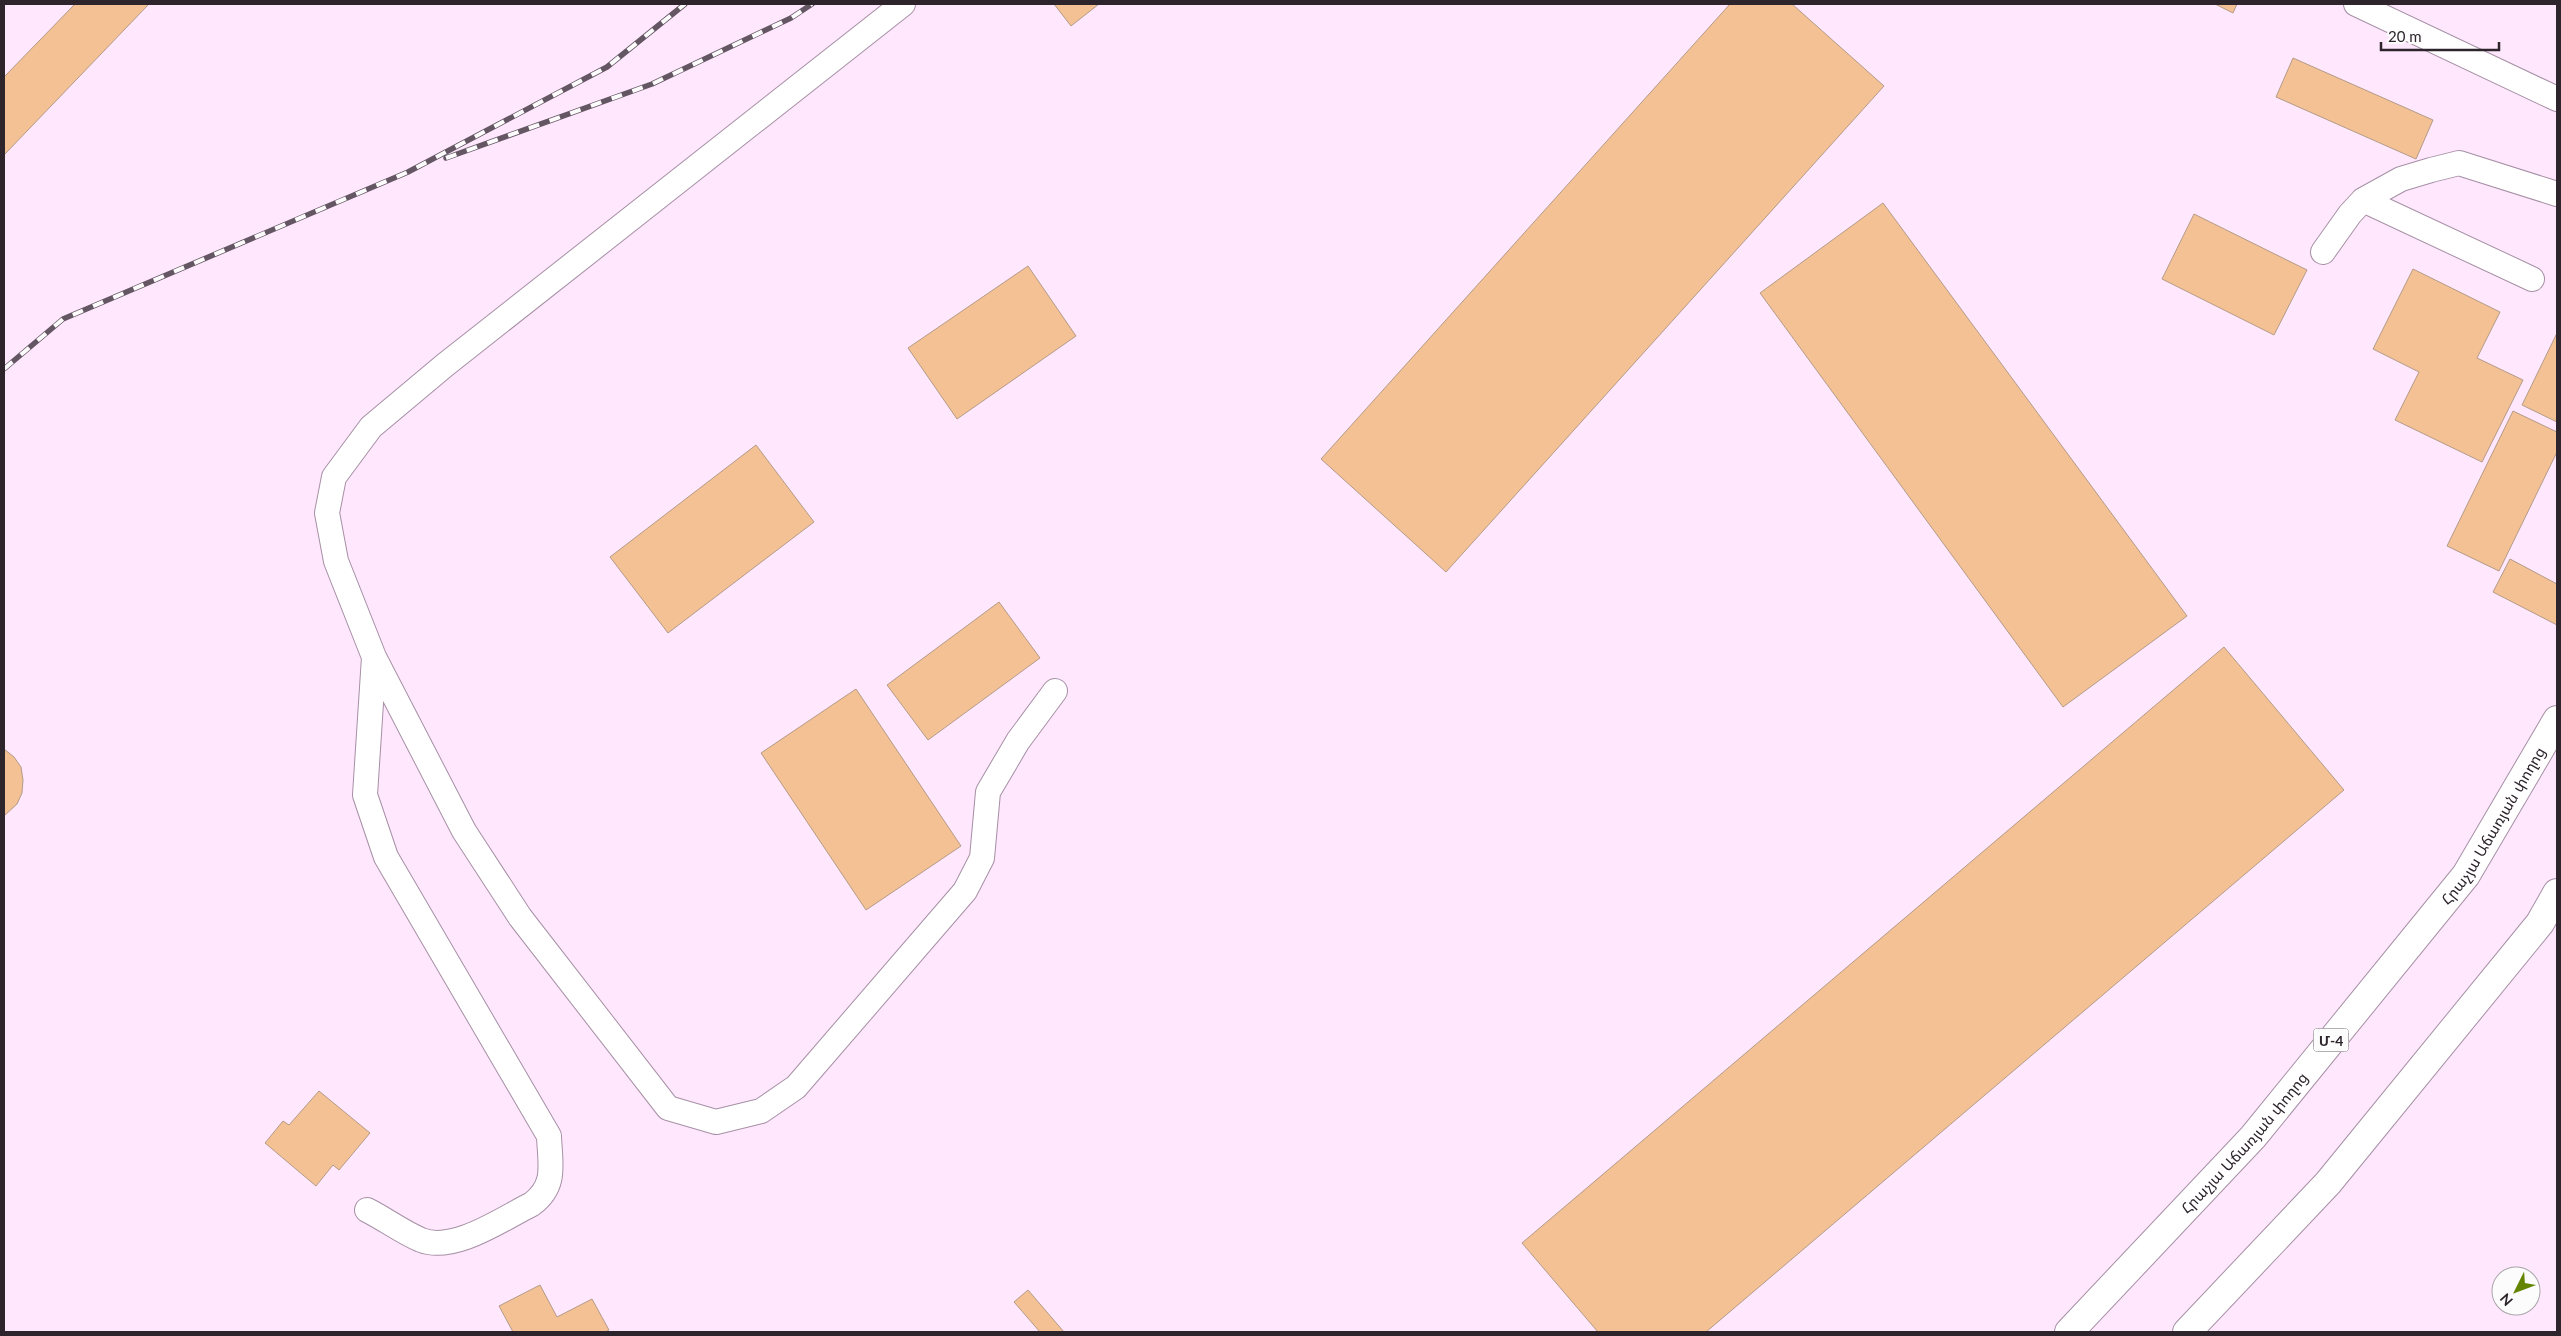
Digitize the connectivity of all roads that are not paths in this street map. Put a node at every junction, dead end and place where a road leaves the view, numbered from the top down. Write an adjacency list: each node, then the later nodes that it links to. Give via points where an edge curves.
1 (903, 4): 8 (lane, via 371,427 334,477 327,512 336,561)
2 (2356, 4): 3 (lane)
3 (2557, 99)
4 (2557, 194): 5 (lane, via 2459,163 2401,179)
5 (2364, 200): 6 (lane); 7 (lane)
6 (2323, 252)
7 (2532, 279)
8 (374, 657): 9 (lane, via 464,831 520,917 668,1108 716,1122 761,1111 796,1087 965,891 982,858 988,792 1018,740); 12 (lane, via 365,795 386,857 549,1136 551,1177 543,1195 532,1204 454,1242 439,1244 422,1240)
9 (1056, 691)
10 (2557, 720): 13 (highway, Հրաչյա Աճառյան փողոց / Մ-4, via 2466,875 2253,1137)
11 (2557, 893): 14 (highway, via 2540,923 2328,1183)
12 (367, 1210)
13 (2069, 1332)
14 (2187, 1332)

